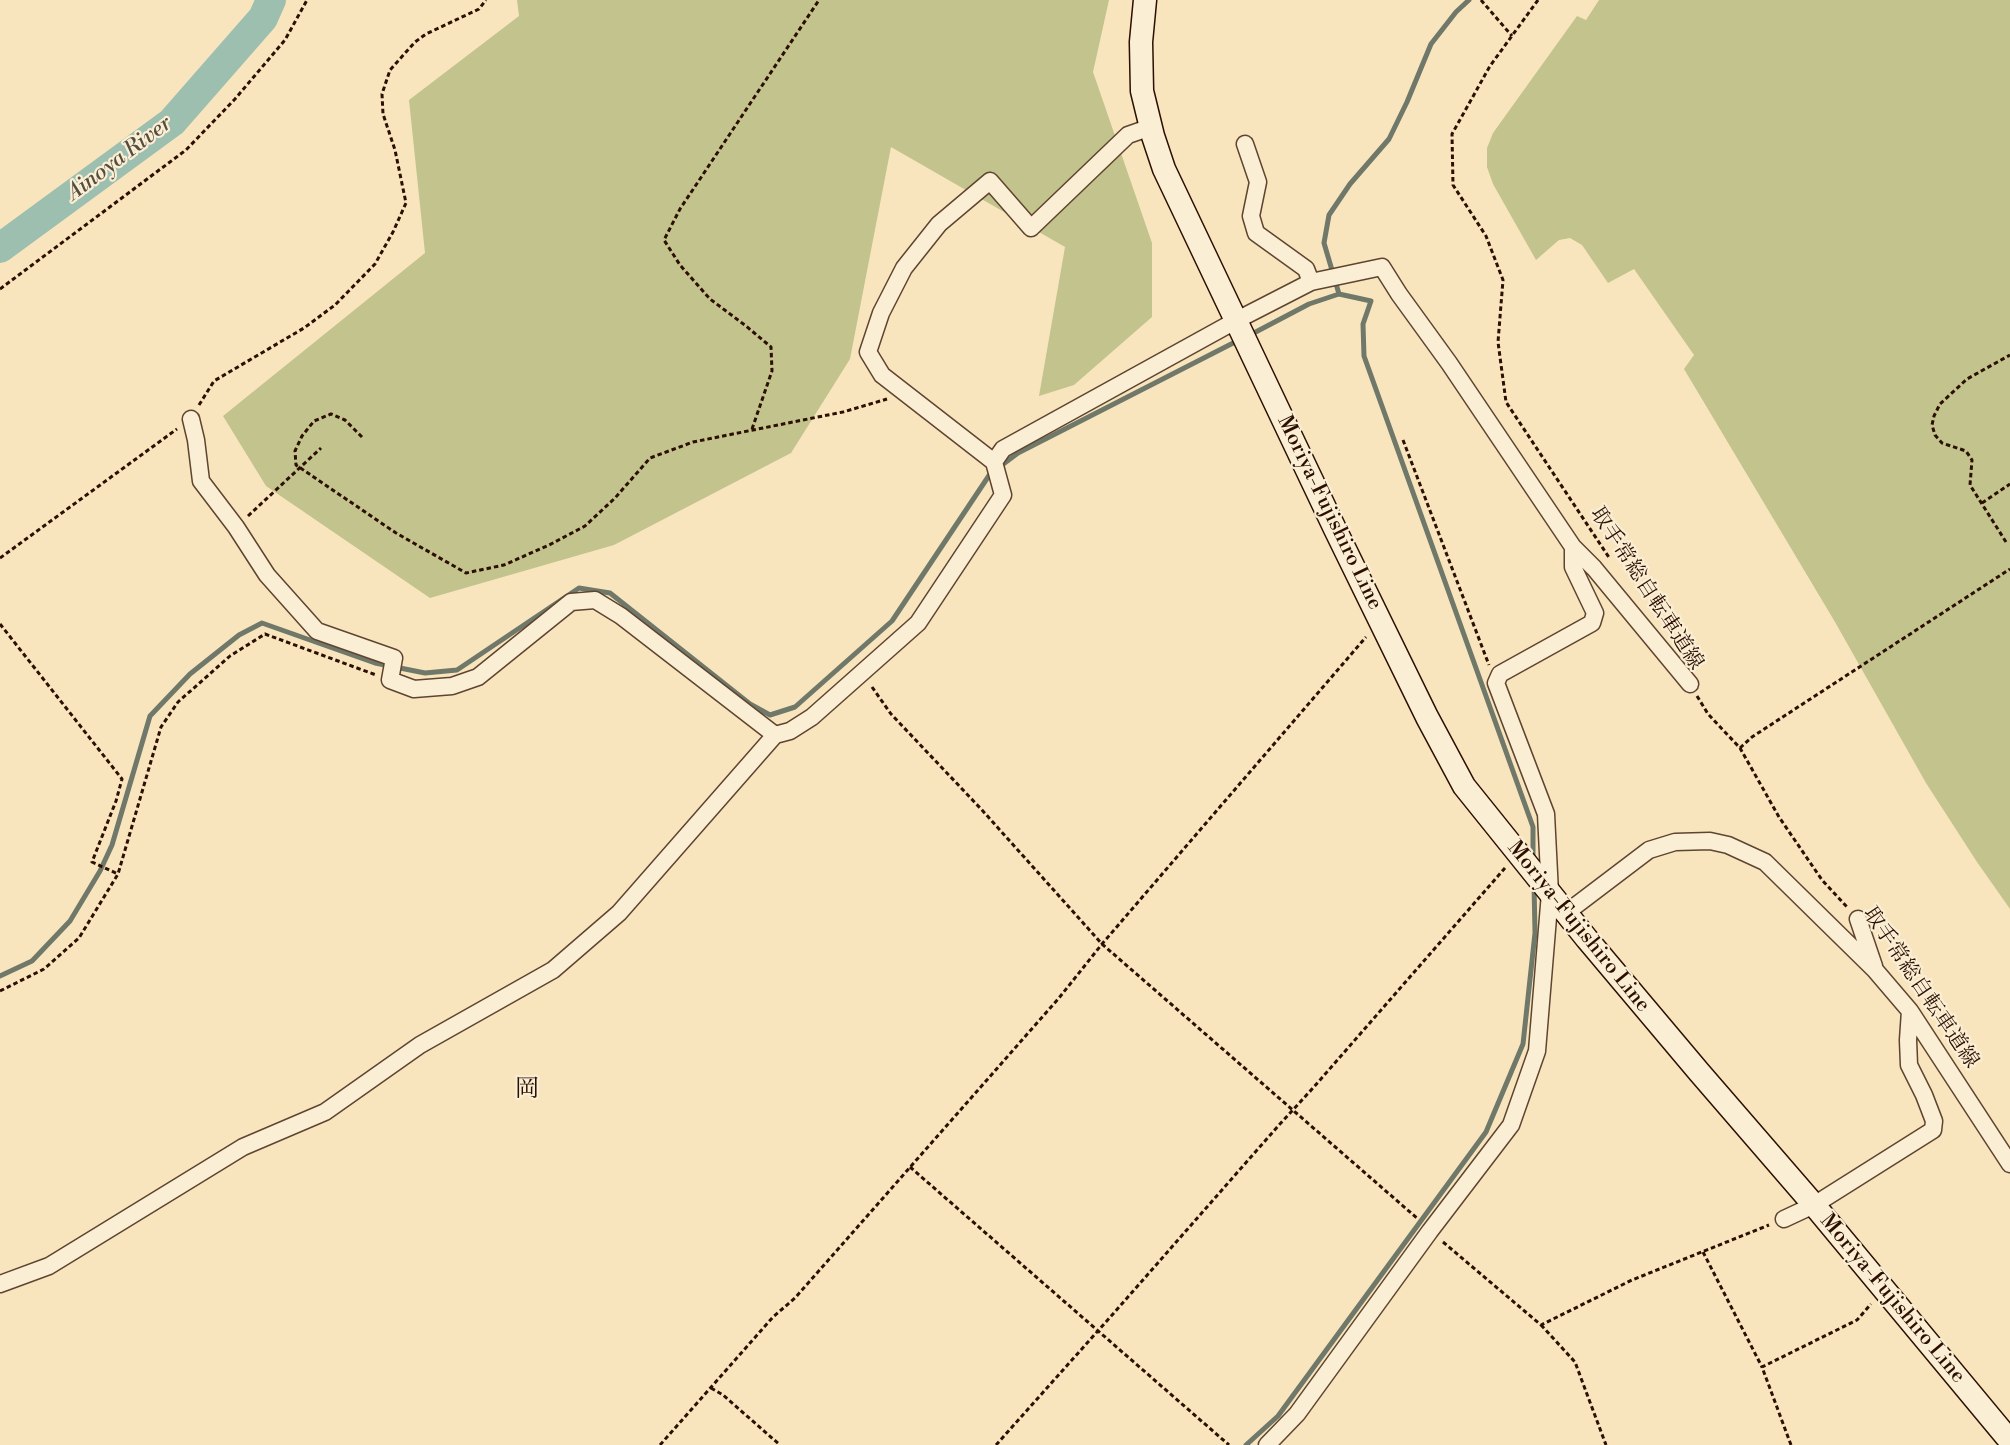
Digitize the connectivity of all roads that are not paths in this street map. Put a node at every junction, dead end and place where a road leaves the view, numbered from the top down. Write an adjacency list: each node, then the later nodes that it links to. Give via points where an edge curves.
1 (1145, 0): 2 (main road, via 1142,91)
2 (1151, 127): 5 (main road, via 1164,169); 7 (street, via 1128,135 1032,228 990,181 939,224 904,268 881,313 868,352 882,375)
3 (1245, 144): 4 (street, via 1258,182 1251,216 1256,233 1306,268)
4 (1317, 281): 5 (street); 8 (street, via 1382,267)
5 (1243, 332): 7 (street, via 1003,449); 11 (main road, Moriya-Fujishiro Line, via 1335,529 1464,786)
6 (191, 419): 10 (street, via 201,481 267,575 317,631 394,658 390,680 414,689 452,686 478,677 571,602 595,600)
7 (994, 463): 10 (street, via 1003,495 918,623 812,717)
8 (1573, 547): 9 (street); 11 (street, via 1573,567 1595,613 1592,623 1500,674 1496,683 1546,814)
9 (1690, 684)
10 (775, 735): 19 (street, via 619,913 553,970 420,1045 325,1112 243,1147 49,1266)
11 (1549, 891): 12 (main road, Moriya-Fujishiro Line); 21 (street, via 1537,1050 1511,1125 1297,1414)
12 (1566, 913): 14 (street, via 1649,850 1675,842 1710,841 1765,862); 17 (main road, Moriya-Fujishiro Line)
13 (1858, 919): 14 (street)
14 (1875, 970): 15 (street)
15 (1910, 1011): 16 (street); 17 (street, via 1909,1065 1934,1121 1933,1130)
16 (2010, 1164)
17 (1814, 1205): 18 (street); 20 (main road, Moriya-Fujishiro Line)
18 (1784, 1219)
19 (0, 1284)
20 (2010, 1441)
21 (1267, 1445)

